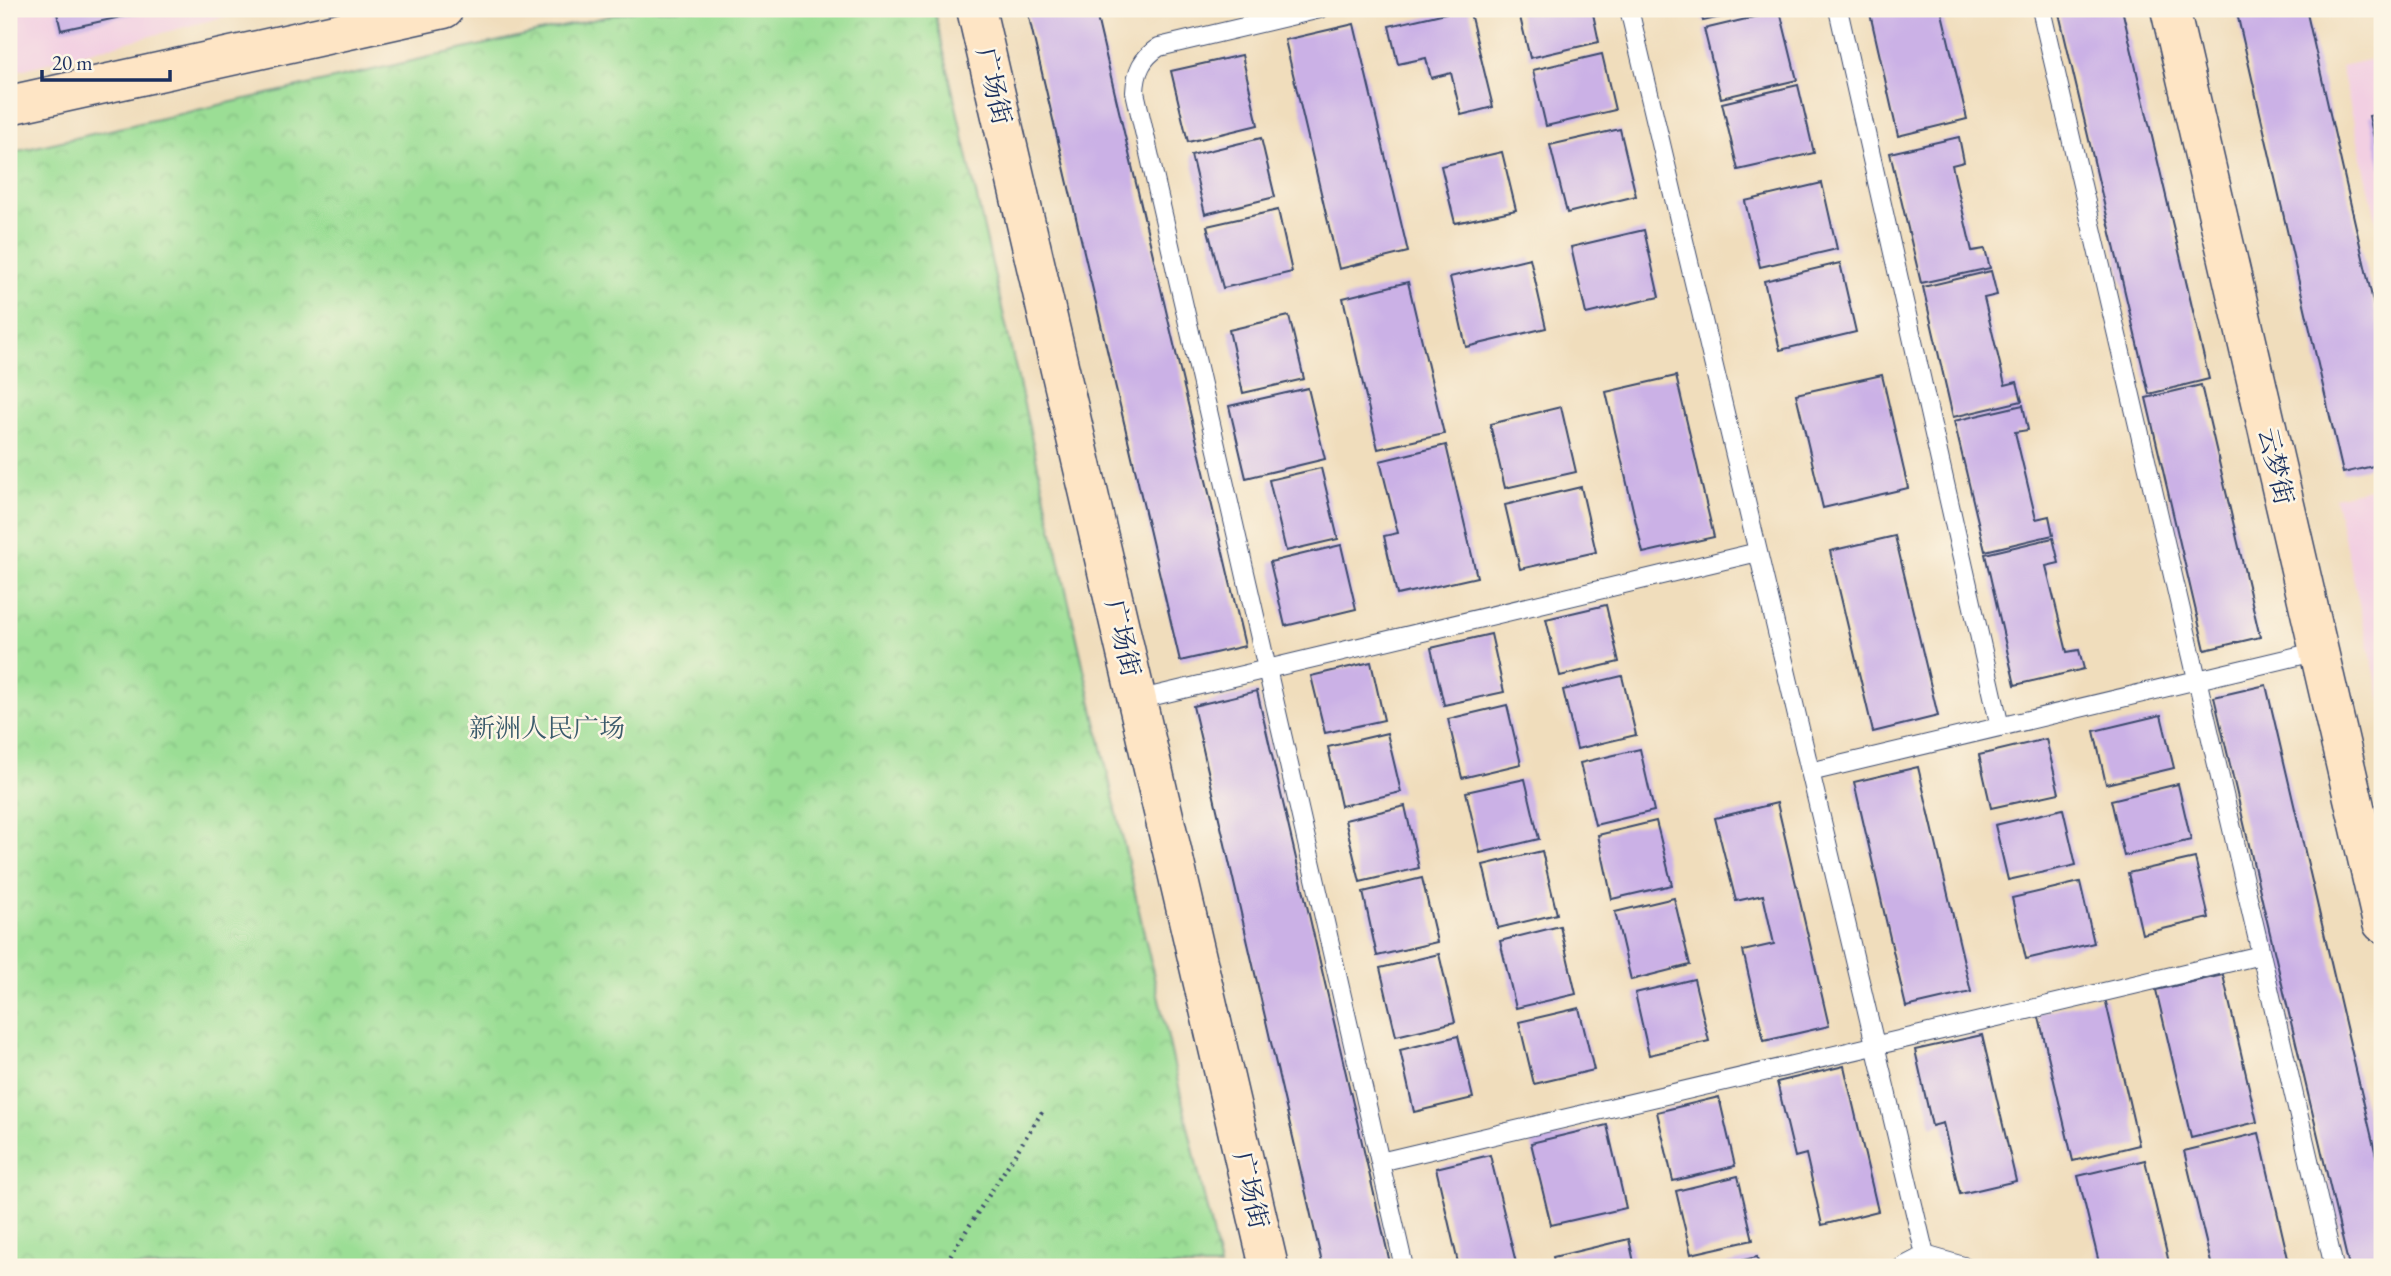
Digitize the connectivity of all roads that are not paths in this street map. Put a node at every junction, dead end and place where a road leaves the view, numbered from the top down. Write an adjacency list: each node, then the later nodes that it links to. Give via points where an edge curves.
1 (444, 9): 8 (street)
2 (976, 9): 13 (street, 广场街)
3 (1320, 9): 11 (lane, via 1160,47 1148,55 1136,78 1135,92)
4 (1629, 9): 9 (lane)
5 (1838, 9): 14 (lane)
6 (2041, 9): 12 (lane)
7 (2170, 9): 10 (street, 云梦街)
8 (9, 104)
9 (1758, 552): 11 (lane); 15 (lane)
10 (2319, 651): 12 (lane); 16 (street, 云梦街)
11 (1267, 669): 13 (lane); 19 (lane)
12 (2197, 680): 14 (lane); 17 (lane)
13 (1137, 699): 21 (street, 广场街)
14 (2000, 727): 15 (lane)
15 (1810, 772): 18 (lane)
16 (2382, 923)
17 (2261, 955): 18 (lane); 25 (lane)
18 (1875, 1045): 19 (lane); 20 (lane)
19 (1380, 1162): 22 (lane)
20 (1925, 1255): 23 (lane); 24 (lane)
21 (1269, 1267)
22 (1404, 1267)
23 (1902, 1267)
24 (1966, 1267)
25 (2334, 1267)

